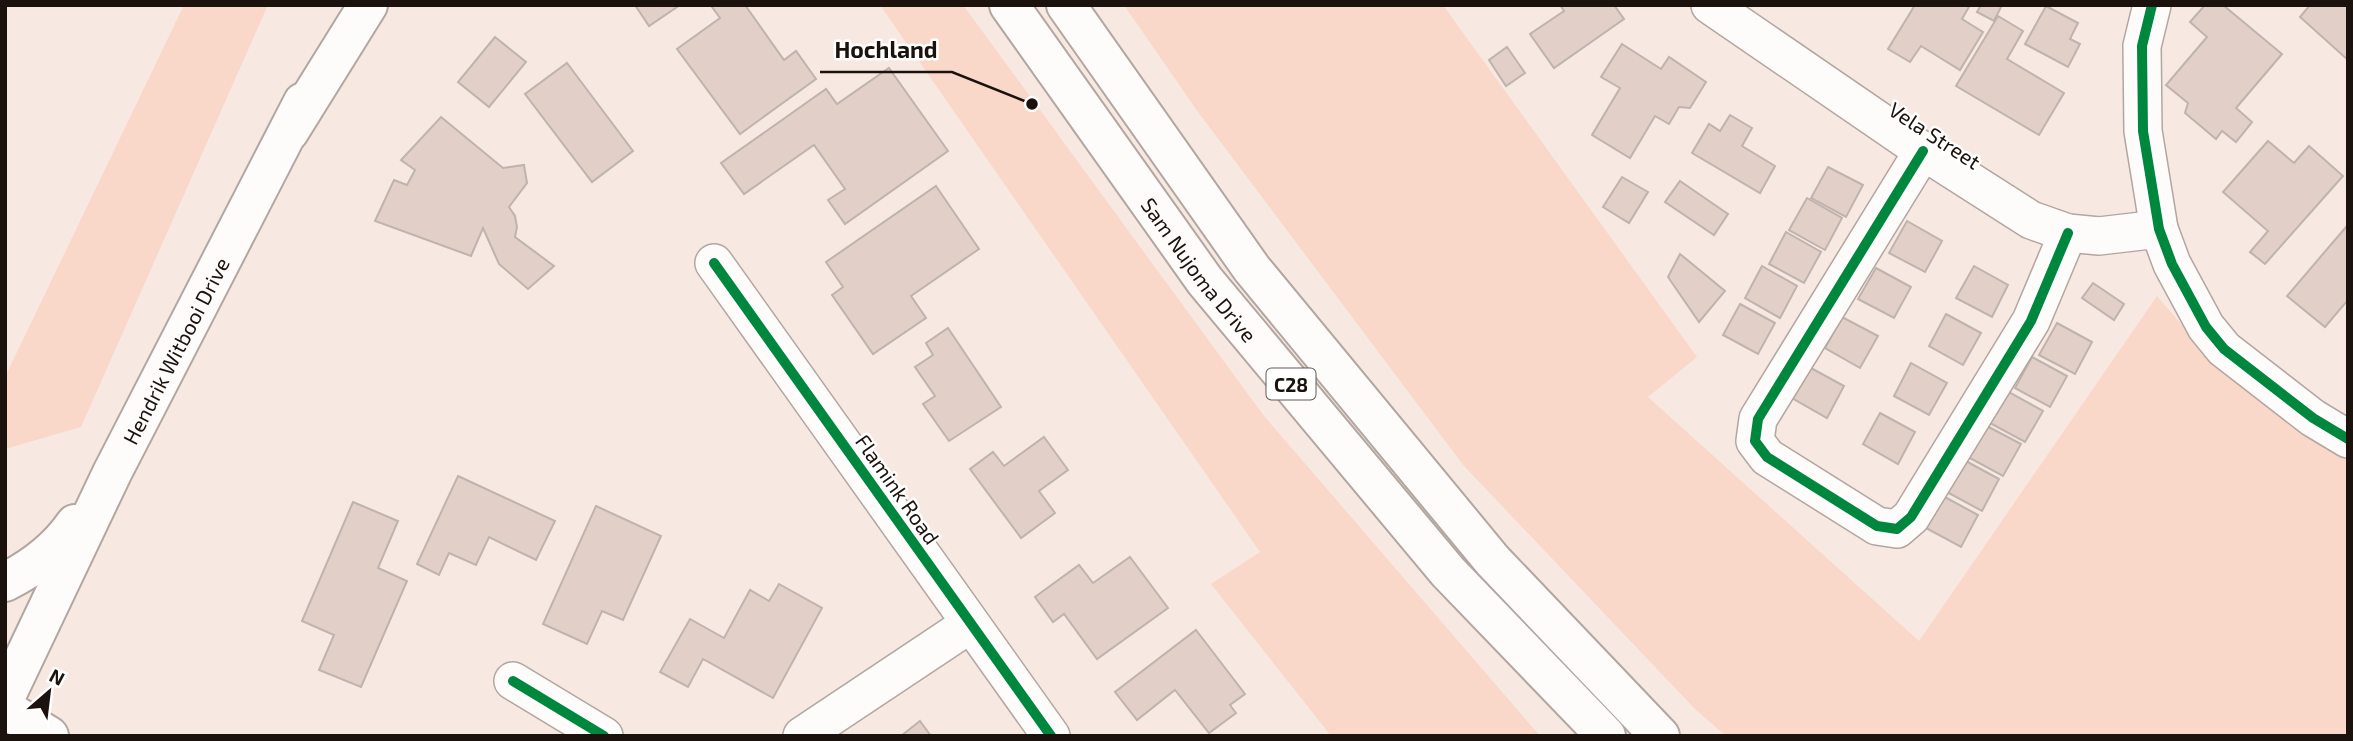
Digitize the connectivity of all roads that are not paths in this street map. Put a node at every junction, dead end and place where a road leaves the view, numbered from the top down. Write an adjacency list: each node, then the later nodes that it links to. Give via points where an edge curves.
1 (347, 5): 7 (main road, Hendrik Witbooi Drive)
2 (368, 5): 7 (main road)
3 (1009, 5): 23 (main road, Sam Nujoma Drive / C28, via 1214,291 1448,572)
4 (1066, 5): 24 (main road, Sam Nujoma Drive / C28, via 1252,269 1493,561)
5 (1710, 5): 8 (street, Vela Street)
6 (2152, 5): 9 (street, via 2142,46 2143,131)
7 (289, 132): 13 (main road, Hendrik Witbooi Drive)
8 (1923, 151): 10 (street, Vela Street, via 2031,220); 10 (street, via 1758,419 1755,441 1767,457 1877,526 1898,528 1911,517 2031,321)
9 (2160, 229): 10 (street, Vela Street, via 2099,236); 12 (street, via 2172,264 2224,349)
10 (2068, 233)
11 (714, 263): 15 (street, Flamink Road)
12 (2348, 439)
13 (112, 473): 14 (main road, via 67,535 34,567); 17 (main road, Hendrik Witbooi Drive)
14 (5, 582)
15 (970, 624): 21 (street); 22 (street, Flamink Road)
16 (513, 681): 20 (street)
17 (5, 698)
18 (5, 709): 19 (main road)
19 (49, 736)
20 (604, 736)
21 (802, 736)
22 (1051, 736)
23 (1606, 736)
24 (1660, 736)

